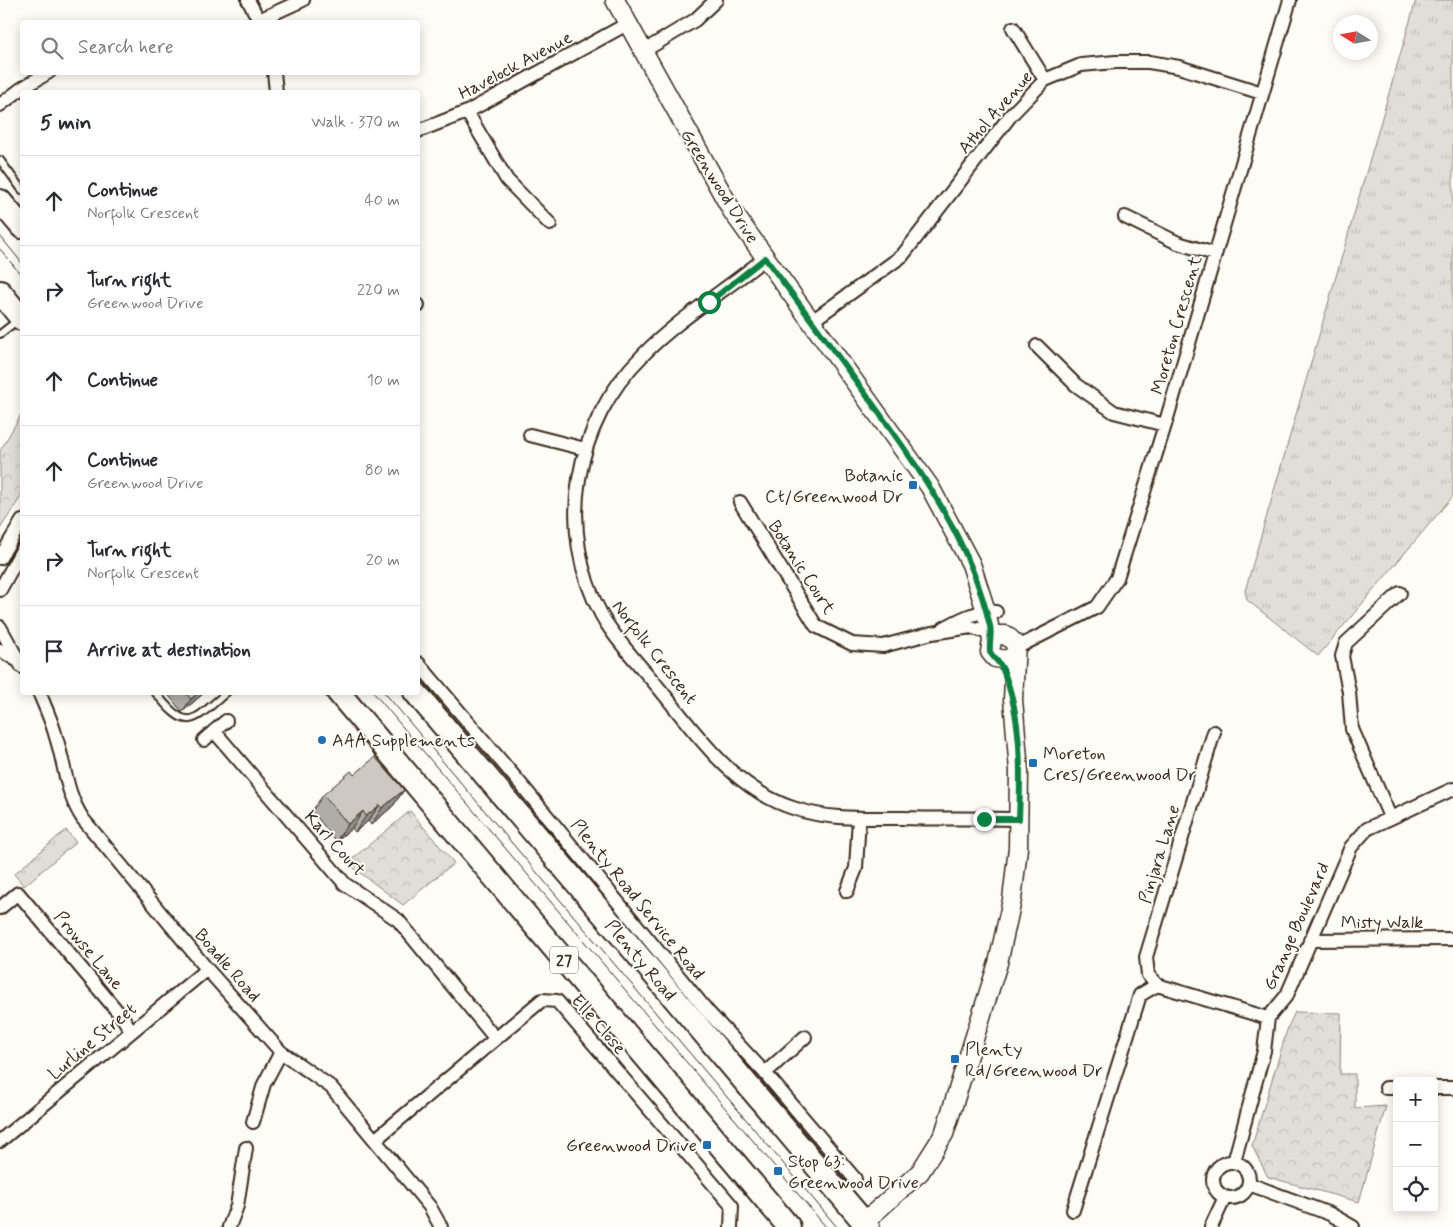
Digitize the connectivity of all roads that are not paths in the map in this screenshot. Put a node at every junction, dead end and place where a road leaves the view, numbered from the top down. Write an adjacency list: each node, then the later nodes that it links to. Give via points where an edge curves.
1 (248, 0): 6 (street)
2 (303, 0): 7 (street)
3 (615, 0): 8 (street, Greenwood Drive)
4 (716, 0): 10 (street, via 695,20)
5 (1290, 0): 15 (street, Moreton Crescent)
6 (259, 20)
7 (262, 20)
8 (627, 24): 10 (street, Greenwood Drive); 17 (street, Havelock Avenue)
9 (1013, 28): 13 (street)
10 (642, 52): 26 (street, Greenwood Drive, via 732,211)
11 (44, 75): 16 (street)
12 (274, 75): 14 (street)
13 (1044, 80): 15 (street, Athol Avenue, via 1081,65 1148,62 1179,67); 30 (street, Athol Avenue, via 1011,115 902,256)
14 (276, 90)
15 (1262, 93): 25 (street, Moreton Crescent)
16 (0, 105)
17 (467, 112): 18 (street, Havelock Avenue); 23 (street, via 507,180)
18 (420, 130)
19 (0, 160): 20 (lane)
20 (20, 187)
21 (0, 201): 24 (highway)
22 (1125, 217): 25 (street, via 1178,243)
23 (550, 224)
24 (20, 226)
25 (1214, 254): 33 (street, Moreton Crescent)
26 (765, 258): 30 (street, Greenwood Drive); 35 (street, Norfolk Crescent, via 660,339 630,368 602,409)
27 (0, 292): 28 (highway)
28 (20, 316)
29 (20, 319): 31 (lane)
30 (812, 321): 42 (street, Greenwood Drive, via 930,487 987,590)
31 (0, 334)
32 (1037, 346): 33 (street, via 1076,385 1114,412)
33 (1165, 425): 45 (street, Moreton Crescent, via 1117,578 1097,607 1052,630)
34 (530, 435): 35 (street)
35 (585, 449): 58 (street, Norfolk Crescent, via 576,504 580,551 592,595 613,632 712,751 744,783 792,808 820,815)
36 (740, 502): 44 (street, Botanic Court, via 816,626 852,644 883,646)
37 (20, 525): 39 (street)
38 (20, 554): 40 (street)
39 (0, 558)
40 (0, 590)
41 (1400, 593): 57 (street, via 1346,643 1342,656 1352,729)
42 (991, 611): 44 (street, Botanic Court, via 971,614); 45 (street, Greenwood Drive)
43 (0, 627): 47 (street)
44 (932, 633): 45 (street, Botanic Court, via 971,627)
45 (1004, 644): 59 (street, Greenwood Drive, via 1013,699)
46 (0, 650): 47 (street)
47 (20, 664)
48 (420, 674): 49 (street, Plenty Road Service Road)
49 (423, 691): 71 (street, Plenty Road Service Road, via 524,788 708,1013); 80 (highway, Plenty Road)
50 (40, 695): 64 (street, Boadle Road, via 57,737 74,806)
51 (158, 695): 52 (lane, via 175,715 188,720 198,716)
52 (223, 695)
53 (341, 695): 89 (highway, 27)
54 (226, 721): 69 (street, Karl Court, via 209,736 345,884 398,920)
55 (1214, 732): 65 (street, Pinjara Lane, via 1146,957 1148,975)
56 (1453, 789): 57 (street, Grange Boulevard)
57 (1390, 817): 63 (street, Grange Boulevard, via 1367,829 1351,846)
58 (859, 818): 59 (street, Norfolk Crescent); 60 (street, via 856,868)
59 (1019, 819): 85 (street, Greenwood Drive, via 1015,876 1005,933 950,1122 920,1172)
60 (847, 891)
61 (0, 908): 67 (street, Prowse Lane, via 18,893)
62 (1453, 939): 63 (street, Misty Walk)
63 (1310, 940): 66 (street, Grange Boulevard, via 1287,995)
64 (207, 968): 67 (street, Lurline Street); 70 (street, Boadle Road)
65 (1157, 985): 66 (street); 84 (street, via 1140,995)
66 (1268, 1018): 79 (street, via 1264,1051)
67 (131, 1031): 77 (street, Lurline Street)
68 (806, 1037): 71 (street)
69 (495, 1038): 76 (street, Elle Close); 88 (street, Elle Close, via 542,1000 557,1001 732,1206)
70 (281, 1052): 74 (street, via 264,1084); 76 (street, Boadle Road, via 331,1088)
71 (765, 1073): 75 (street, Plenty Road Service Road)
72 (1438, 1088): 73 (street)
73 (1453, 1088)
74 (253, 1122)
75 (818, 1135): 80 (street); 81 (street, Plenty Road Service Road)
76 (376, 1139): 87 (street, Boadle Road, via 430,1207)
77 (0, 1141)
78 (246, 1148): 86 (street, via 237,1206)
79 (1234, 1162): 82 (street, via 1245,1168); 83 (street, via 1220,1165 1213,1175 1215,1190)
80 (815, 1165): 85 (highway, Plenty Road)
81 (855, 1179)
82 (1248, 1184): 83 (street, via 1242,1195); 91 (street, via 1330,1214)
83 (1225, 1198): 90 (street)
84 (1073, 1210)
85 (863, 1225)
86 (229, 1227)
87 (441, 1227)
88 (731, 1227)
89 (789, 1227)
90 (1211, 1227)
91 (1353, 1227)

